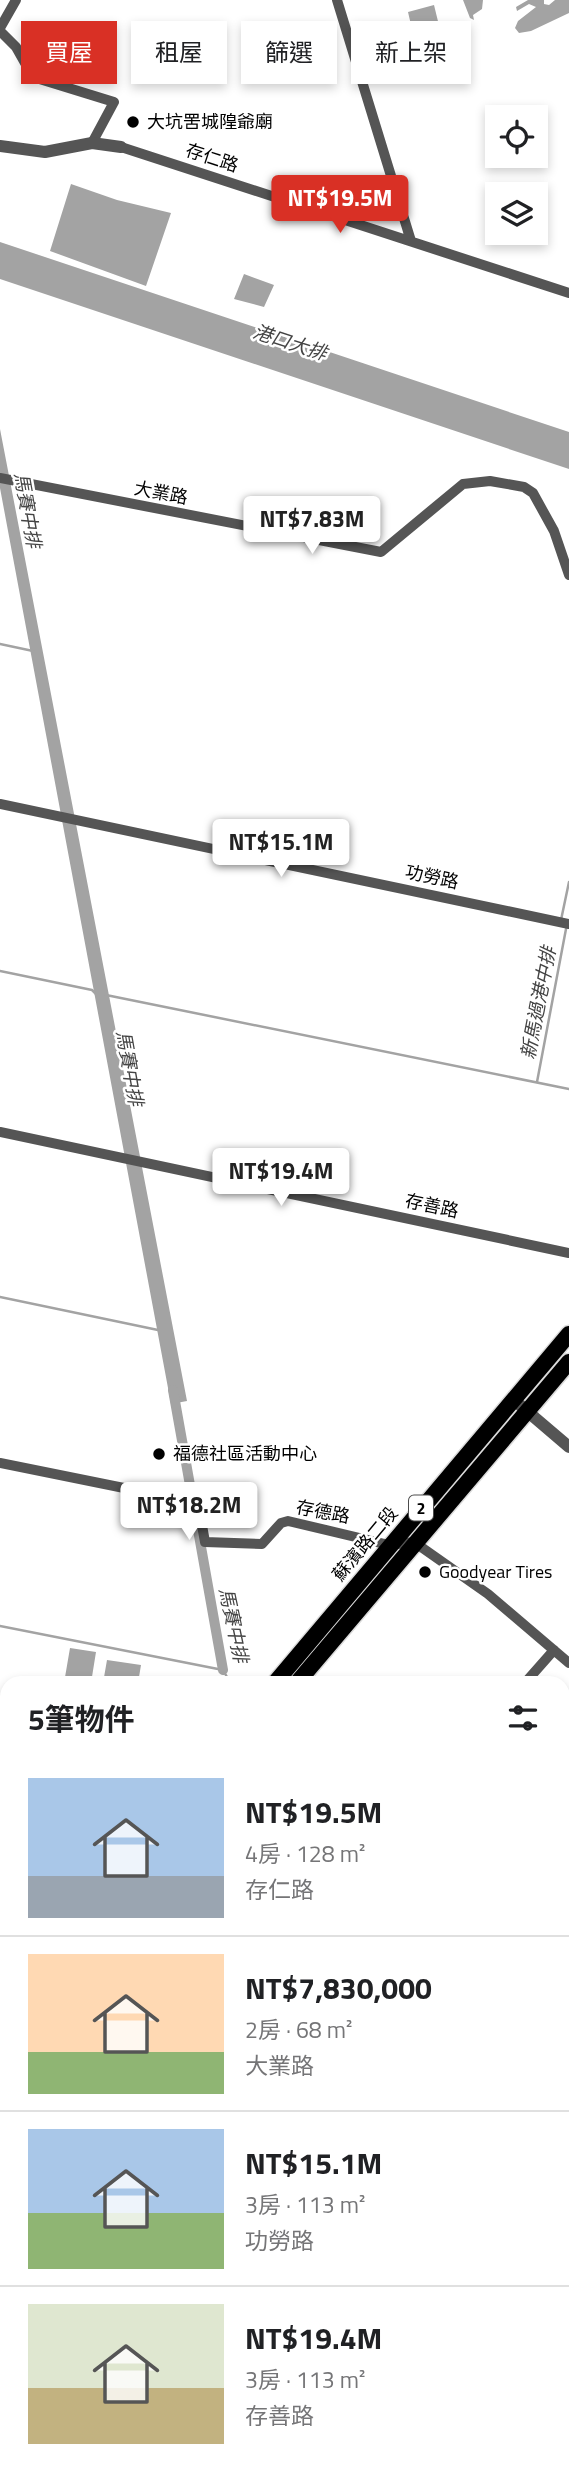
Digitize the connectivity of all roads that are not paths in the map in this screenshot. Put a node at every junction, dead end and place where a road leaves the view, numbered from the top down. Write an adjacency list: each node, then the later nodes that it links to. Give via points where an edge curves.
1 (16, 0): 3 (street)
2 (337, 0): 7 (street)
3 (0, 29): 4 (street, via 33,77 114,102)
4 (92, 143): 5 (street, 存仁路, via 45,152); 6 (street, 存仁路)
5 (0, 146)
6 (121, 147): 7 (street, 存仁路)
7 (411, 241): 8 (street, 存仁路)
8 (569, 293)
9 (0, 478): 10 (street, 大業路, via 381,552 463,484 491,481 524,487 533,494 554,531)
10 (569, 575)
11 (0, 804): 12 (street, 功勞路)
12 (569, 924)
13 (0, 1132): 14 (street, 存善路)
14 (569, 1253)
15 (569, 1334): 17 (main road, 蘇濱路二段 / 2)
16 (569, 1362): 18 (main road, 蘇濱路二段 / 2)
17 (514, 1400): 18 (street); 22 (main road, 蘇濱路二段 / 2)
18 (527, 1411): 19 (street); 21 (main road, 蘇濱路二段 / 2)
19 (569, 1447)
20 (0, 1463): 22 (street, 存德路, via 198,1503 205,1542 262,1544 288,1521)
21 (414, 1542): 22 (street); 23 (street, via 488,1594); 26 (main road, 蘇濱路二段 / 2)
22 (389, 1545): 25 (main road, 蘇濱路二段 / 2)
23 (554, 1650): 24 (street); 27 (street)
24 (569, 1663)
25 (281, 1676)
26 (303, 1676)
27 (531, 1676)

